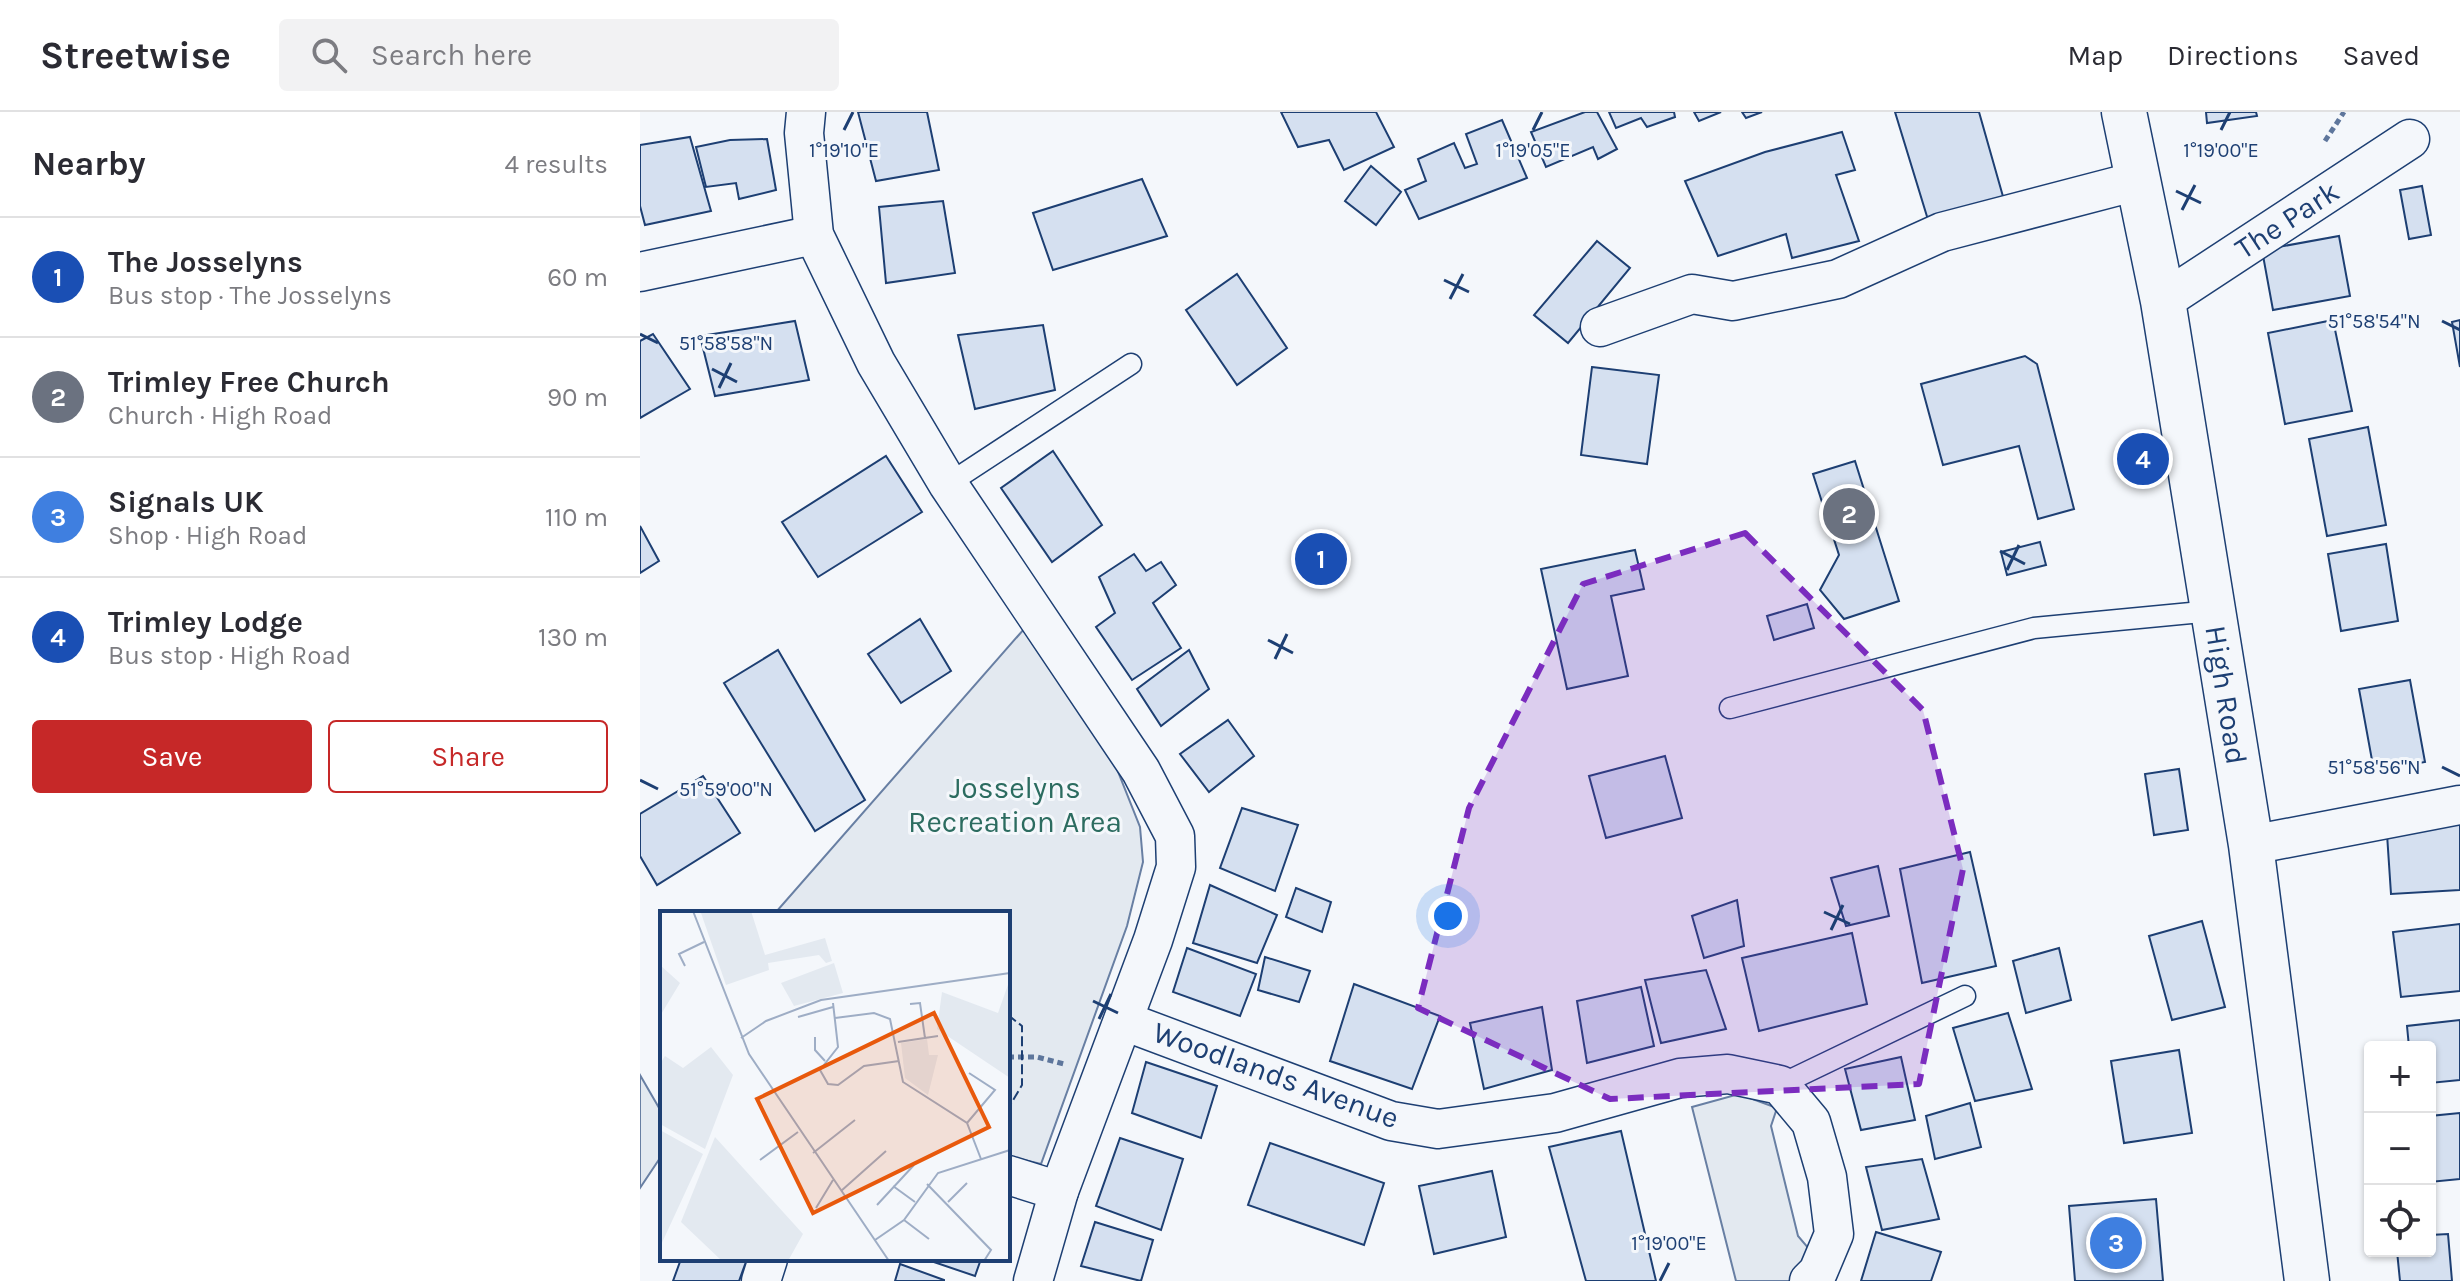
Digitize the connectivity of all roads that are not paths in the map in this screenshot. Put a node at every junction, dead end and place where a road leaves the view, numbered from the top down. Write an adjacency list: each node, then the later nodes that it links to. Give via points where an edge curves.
1 (806, 112): 5 (street)
2 (2124, 112): 4 (street, High Road)
3 (2410, 139): 7 (street, The Park)
4 (2137, 181): 7 (street, High Road); 8 (street, via 1942,232 1838,279 1733,301 1692,294)
5 (814, 235): 6 (street); 10 (street, via 876,363)
6 (640, 272)
7 (2163, 301): 11 (street, High Road)
8 (1600, 327)
9 (1131, 364): 10 (lane)
10 (948, 484): 16 (street, via 1141,771 1175,836 1176,867)
11 (2212, 611): 12 (lane, via 2034,628); 14 (street, High Road)
12 (1730, 708)
13 (2460, 805): 14 (street)
14 (2251, 845): 24 (street, High Road)
15 (1965, 996): 17 (lane)
16 (1124, 1021): 17 (street, Woodlands Avenue, via 1391,1121 1438,1129 1555,1113 1680,1078 1728,1074); 19 (street)
17 (1780, 1085): 23 (street, via 1811,1122 1827,1177 1834,1234)
18 (1010, 1176): 19 (street)
19 (1059, 1191): 22 (street)
20 (767, 1261): 21 (street)
21 (761, 1281)
22 (1033, 1281)
23 (1809, 1281)
24 (2307, 1281)

